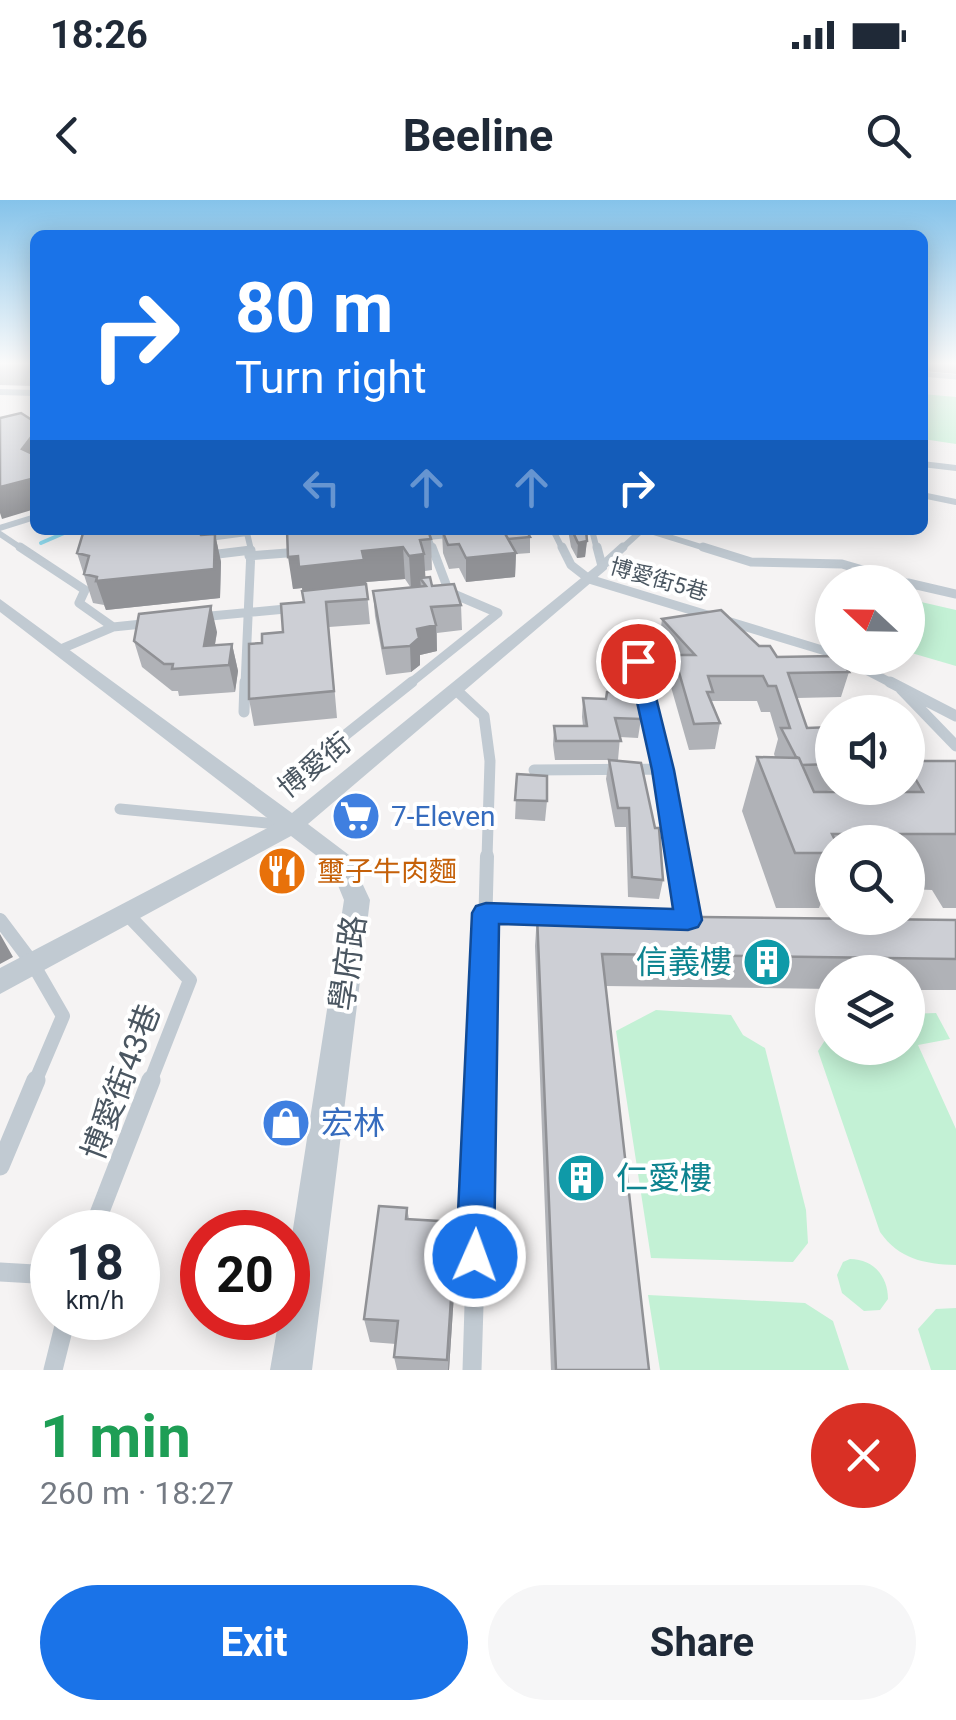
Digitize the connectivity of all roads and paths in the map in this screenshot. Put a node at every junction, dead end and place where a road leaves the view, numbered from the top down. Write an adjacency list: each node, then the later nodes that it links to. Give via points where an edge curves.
1 (928, 465): 2 (lane)
2 (956, 468)
3 (928, 496): 4 (lane)
4 (956, 502)
5 (30, 519): 6 (lane)
6 (0, 531): 27 (lane, via 84,590 79,603)
7 (216, 535): 15 (lane, via 209,538 210,555)
8 (247, 535): 15 (lane)
9 (456, 535): 19 (lane, via 428,538)
10 (556, 535): 17 (lane, via 571,565)
11 (592, 535): 17 (lane)
12 (638, 535): 17 (lane)
13 (661, 535): 16 (lane, via 751,562)
14 (318, 551): 15 (lane)
15 (250, 553): 24 (lane)
16 (845, 565)
17 (595, 573): 28 (lane, 博愛街5巷); 33 (street, 博愛街)
18 (925, 587): 21 (lane)
19 (450, 592): 20 (lane); 37 (lane, via 498,612)
20 (431, 594)
21 (956, 594)
22 (0, 604): 29 (street, 學府路)
23 (303, 607): 24 (lane)
24 (248, 612): 25 (lane); 34 (lane)
25 (190, 618)
26 (171, 620): 27 (lane)
27 (113, 627): 29 (lane)
28 (815, 647)
29 (60, 649): 41 (street, 學府路)
30 (638, 661): 39 (lane)
31 (880, 675): 32 (lane)
32 (895, 682): 35 (lane); 36 (lane)
33 (455, 689): 41 (street, 博愛街); 42 (lane, via 484,716 490,761)
34 (244, 712)
35 (956, 716)
36 (956, 746)
37 (320, 756)
38 (534, 770): 39 (lane)
39 (663, 770): 47 (lane)
40 (120, 808): 41 (lane)
41 (291, 826): 43 (street, 博愛街); 57 (street, 學府路, via 340,862 357,900)
42 (486, 913): 44 (lane); 58 (lane)
43 (127, 914): 49 (street, 博愛街); 52 (lane, 博愛街43巷, via 190,980)
44 (562, 916)
45 (0, 920): 49 (lane)
46 (670, 920): 47 (lane)
47 (688, 920): 48 (lane)
48 (707, 920)
49 (33, 964): 50 (street, 博愛街); 51 (lane, via 63,1016)
50 (0, 982)
51 (0, 1166)
52 (101, 1210)
53 (0, 1272): 54 (lane)
54 (30, 1274)
55 (60, 1340): 56 (lane)
56 (53, 1370)
57 (292, 1370)
58 (472, 1370)

